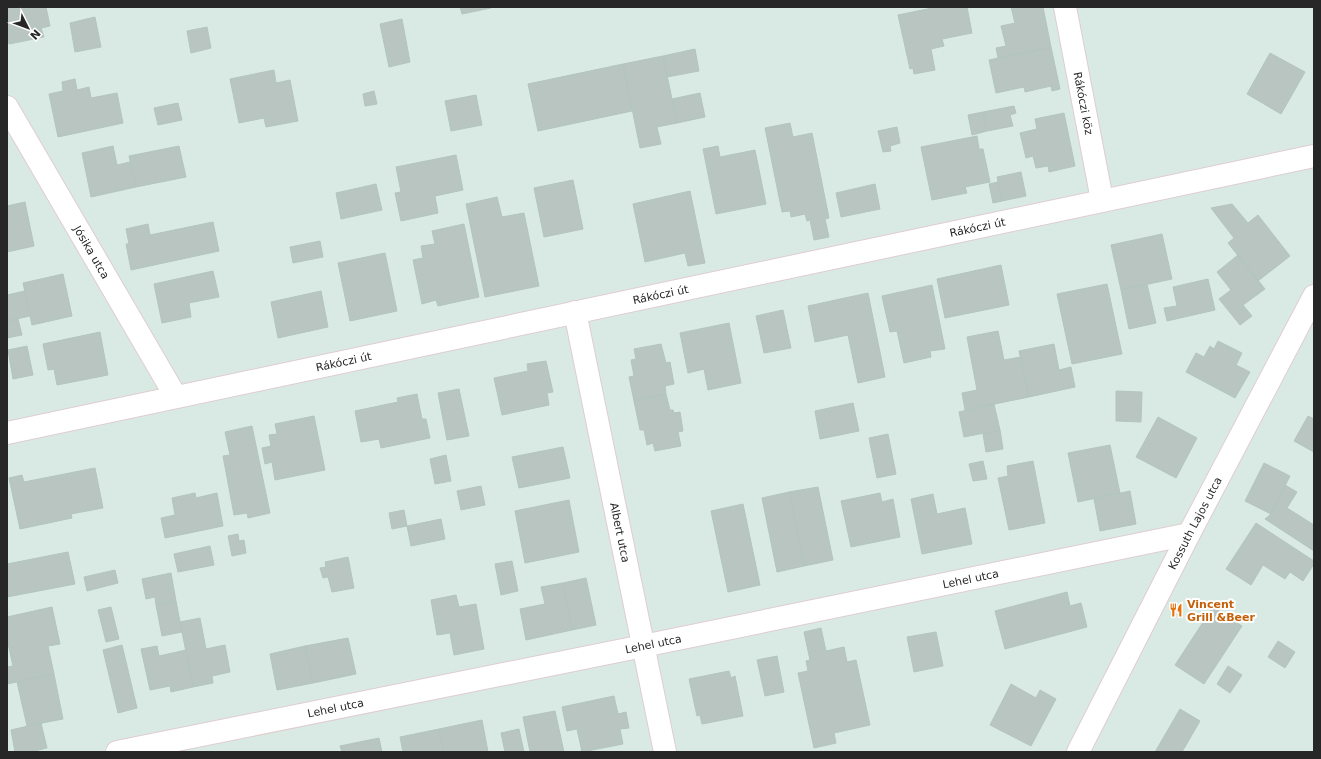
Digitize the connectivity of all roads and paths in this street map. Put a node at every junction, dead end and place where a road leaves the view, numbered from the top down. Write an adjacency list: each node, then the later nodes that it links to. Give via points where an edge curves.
1 (1065, 7): 4 (street, Rákóczi köz)
2 (7, 107): 7 (street, Jósika utca)
3 (1314, 156): 4 (street, Rákóczi út)
4 (1102, 200): 6 (street, Rákóczi út)
5 (1314, 296): 9 (street, Kossuth Lajos utca)
6 (575, 312): 7 (street, Rákóczi út); 10 (street, Albert utca)
7 (176, 397): 8 (street, Rákóczi út)
8 (7, 433)
9 (1188, 534): 10 (street, Lehel utca); 13 (street, Kossuth Lajos utca)
10 (643, 646): 11 (street, Lehel utca); 12 (street, Albert utca)
11 (117, 752)
12 (664, 752)
13 (1078, 752)

